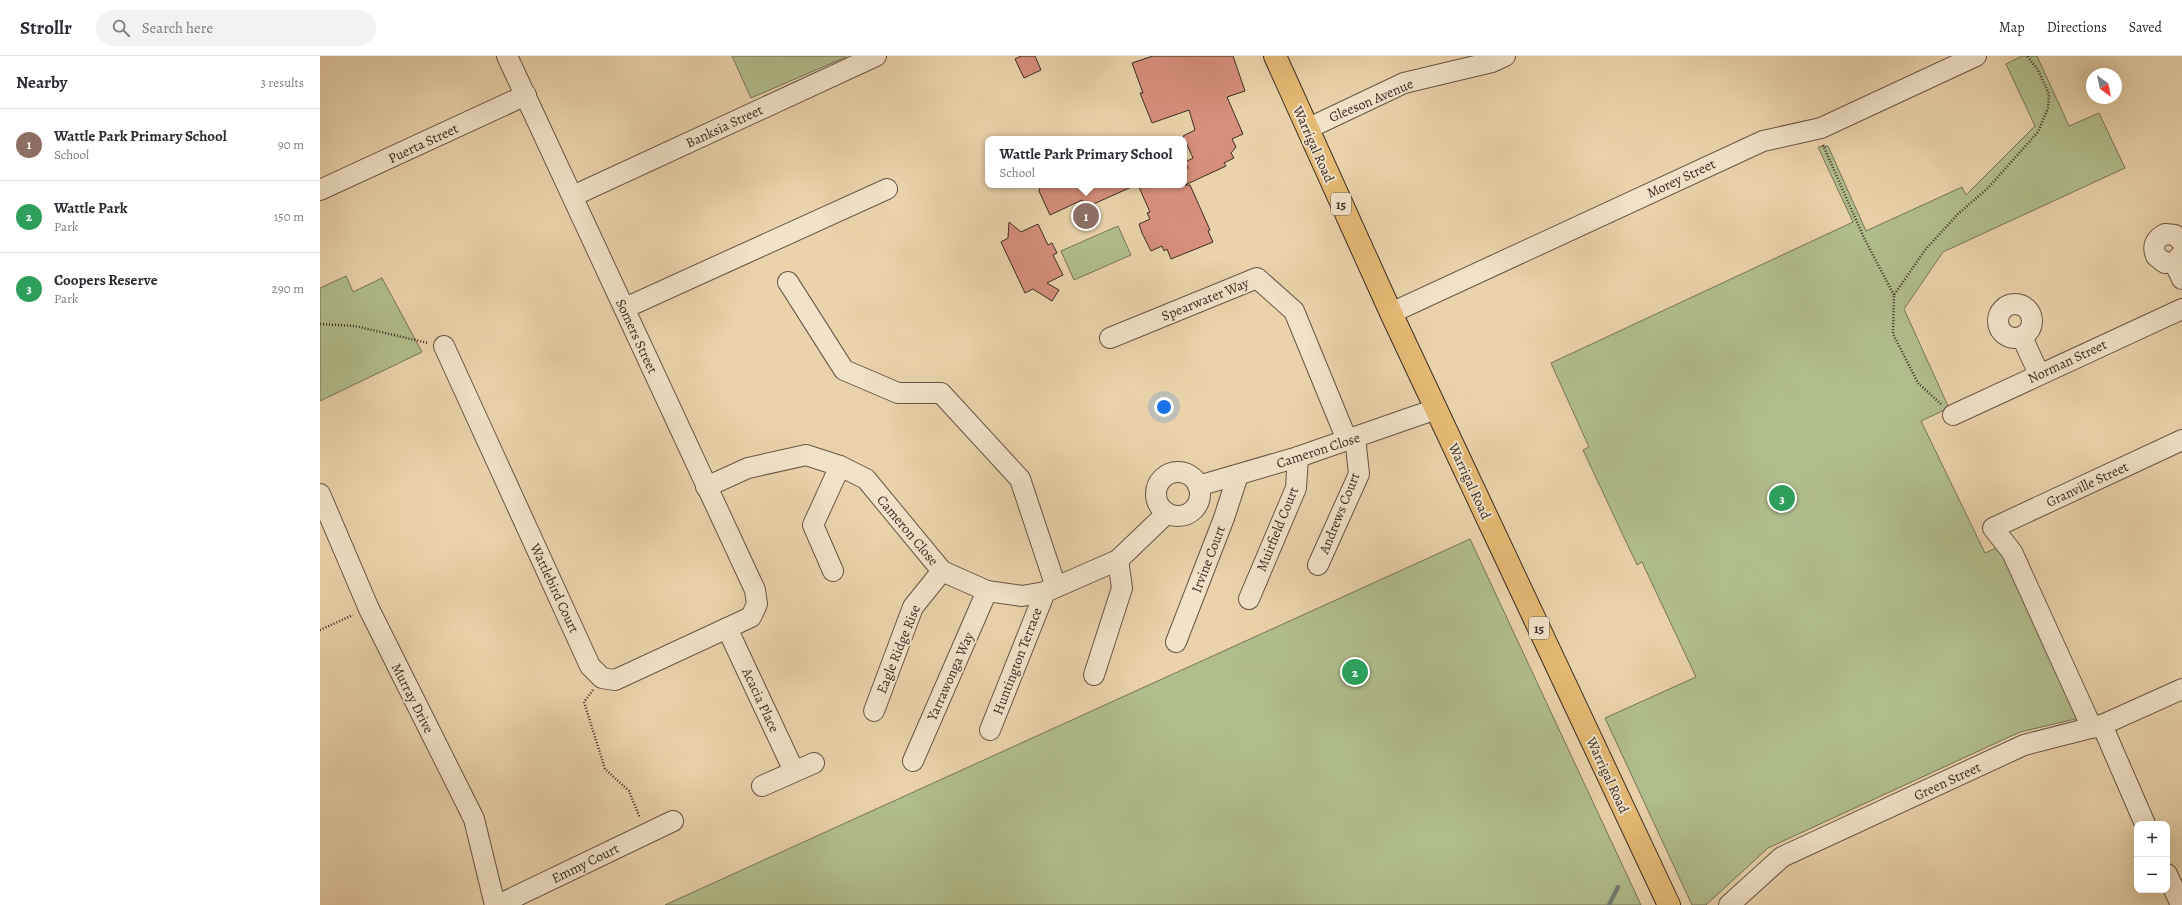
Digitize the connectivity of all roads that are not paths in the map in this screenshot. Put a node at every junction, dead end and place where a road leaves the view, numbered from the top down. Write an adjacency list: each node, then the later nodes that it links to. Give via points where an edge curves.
1 (507, 56): 6 (street, Somers Street)
2 (876, 56): 10 (street, Banksia Street)
3 (1275, 56): 7 (main road, Warrigal Road / 15)
4 (1505, 56): 7 (street, Gleeson Avenue, via 1492,62 1404,83)
5 (1976, 56): 16 (street, Morey Street, via 1821,128 1763,141)
6 (526, 95): 8 (street, Puerta Street); 10 (street, Somers Street)
7 (1307, 129): 16 (main road, Warrigal Road / 15)
8 (320, 190)
9 (887, 190): 14 (street)
10 (573, 196): 14 (street, Somers Street)
11 (2182, 242): 12 (street, via 2179,238 2165,234 2156,240 2154,246 2156,256 2165,263)
12 (2179, 265)
13 (788, 282): 36 (street, via 844,370 898,393 941,394 1020,479)
14 (625, 308): 29 (street, Somers Street)
15 (2182, 309): 20 (street, Norman Street)
16 (1391, 313): 21 (main road, Warrigal Road / 15)
17 (2022, 336): 20 (street)
18 (1110, 338): 23 (street, Spearwater Way, via 1257,278 1294,311)
19 (444, 346): 39 (street, Wattlebird Court, via 590,666 602,678 615,680)
20 (2039, 374): 22 (street, Norman Street)
21 (1436, 409): 23 (street, Cameron Close); 54 (main road, Warrigal Road / 15)
22 (1953, 414)
23 (1351, 439): 25 (street, Cameron Close); 33 (street, Andrews Court, via 1359,474)
24 (2182, 440): 44 (street, Granville Street, via 1993,528 2012,552)
25 (1298, 457): 27 (street, Cameron Close); 38 (street, Muirfield Court, via 1296,488)
26 (840, 466): 29 (street, Cameron Close, via 806,455 748,468); 34 (street, via 813,525); 35 (street, Cameron Close, via 866,479)
27 (1238, 475): 28 (street, Cameron Close); 40 (street, Irvine Court)
28 (1198, 486): 31 (street, via 1199,499 1192,511 1180,516); 31 (street, via 1182,472 1167,474 1161,480 1156,498)
29 (706, 487): 39 (street, Somers Street, via 755,590 757,604 751,617)
30 (320, 494): 53 (street, Murray Drive, via 368,609 474,819)
31 (1167, 513): 32 (street, Cameron Close)
32 (1118, 560): 36 (street, Cameron Close); 41 (street, via 1122,588)
33 (1318, 565)
34 (833, 571)
35 (942, 571): 37 (street, Cameron Close); 43 (street, Eagle Ridge Rise, via 913,607)
36 (1050, 589): 37 (street, Cameron Close, via 1022,596); 45 (street, Huntington Terrace)
37 (987, 591): 46 (street, Yarrawonga Way)
38 (1249, 600)
39 (727, 628): 48 (street, Acacia Place)
40 (1176, 642)
41 (1094, 675)
42 (2182, 689): 44 (street, Green Street)
43 (874, 711)
44 (2097, 727): 51 (street); 55 (street, Green Street, via 2024,745 1782,857)
45 (990, 730)
46 (913, 761)
47 (814, 763): 48 (street)
48 (794, 771): 49 (street)
49 (762, 786)
50 (673, 821): 53 (street, Emmy Court)
51 (2144, 821)
52 (2170, 881): 56 (street)
53 (496, 905)
54 (1669, 905)
55 (1729, 905)
56 (2181, 905)

